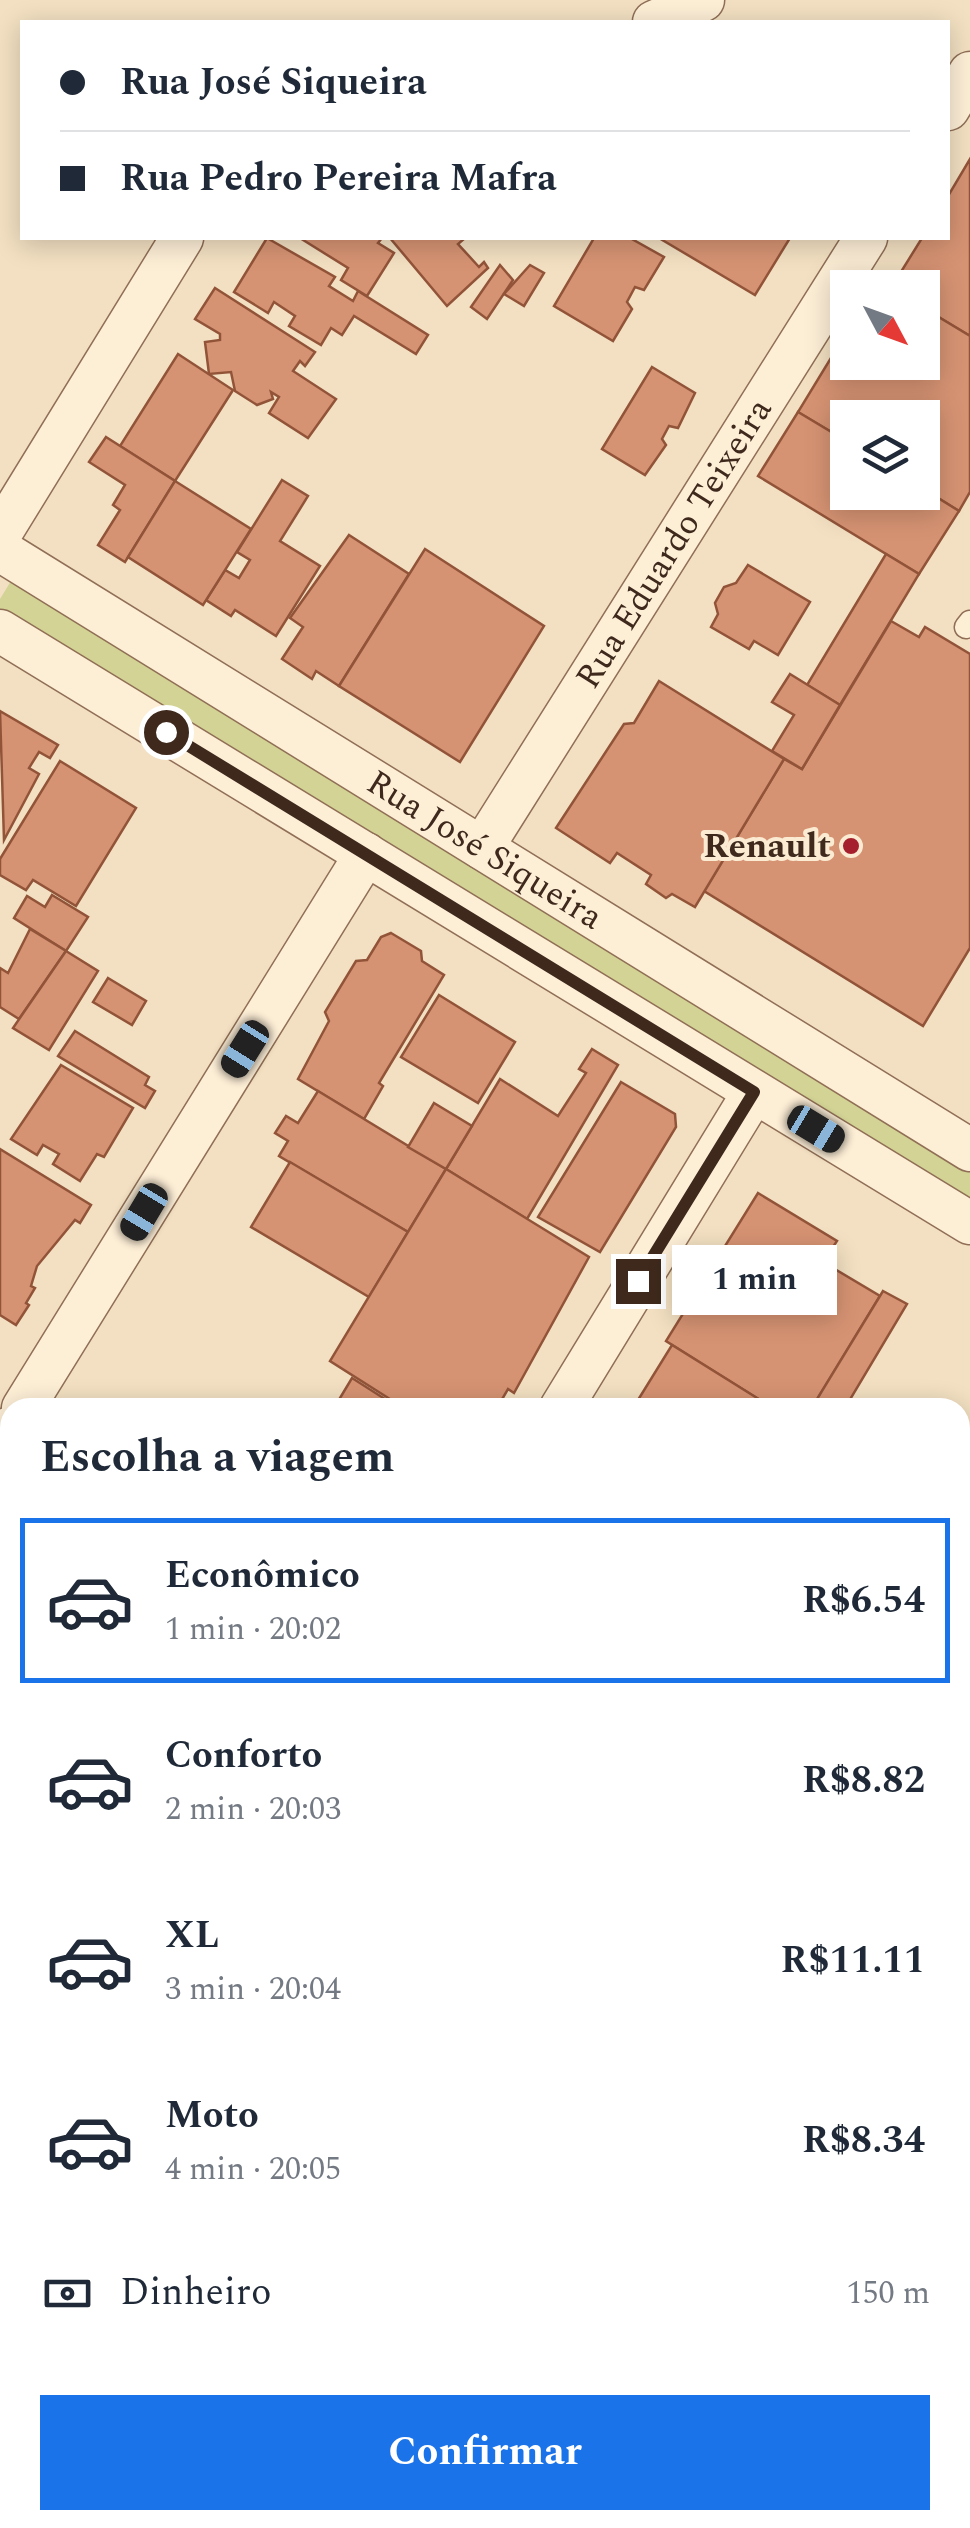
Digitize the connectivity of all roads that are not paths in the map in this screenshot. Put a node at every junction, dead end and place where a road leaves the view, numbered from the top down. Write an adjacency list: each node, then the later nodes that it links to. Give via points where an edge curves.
1 (702, 0): 2 (street)
2 (658, 20)
3 (970, 73): 4 (street)
4 (950, 106)
5 (181, 240): 7 (street)
6 (865, 240): 10 (street, Rua Eduardo Teixeira)
7 (0, 534)
8 (0, 550): 10 (street, Rua José Siqueira)
9 (0, 631): 11 (street, Rua José Siqueira)
10 (482, 848): 13 (street, Rua José Siqueira)
11 (366, 854): 12 (street, Rua José Siqueira); 15 (street)
12 (754, 1092): 14 (street, Rua José Siqueira); 16 (street)
13 (970, 1150)
14 (970, 1223)
15 (29, 1398)
16 (567, 1398)

